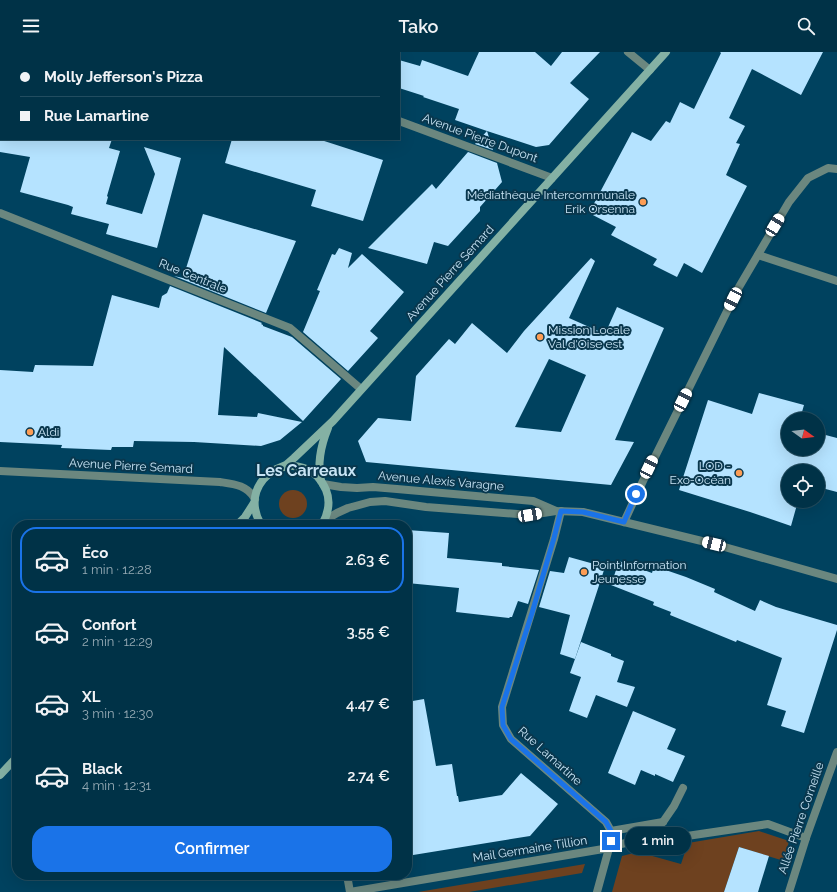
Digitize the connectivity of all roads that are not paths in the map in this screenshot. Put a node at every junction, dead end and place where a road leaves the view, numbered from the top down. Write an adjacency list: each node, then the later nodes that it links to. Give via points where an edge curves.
1 (628, 52): 3 (street)
2 (666, 52): 3 (main road, Avenue Pierre Semard)
3 (650, 70): 6 (main road, Avenue Pierre Semard)
4 (400, 121): 6 (street, Avenue Pierre Dupont)
5 (837, 169): 8 (street, via 828,168 808,178 789,202)
6 (552, 178): 10 (main road, Avenue Pierre Semard)
7 (0, 213): 10 (street, Rue Centrale, via 290,328)
8 (758, 255): 9 (street); 21 (street, via 736,293)
9 (837, 281)
10 (361, 389): 11 (main road, Avenue Pierre Semard)
11 (333, 421): 13 (main road, via 286,465); 14 (main road, via 325,436 320,457)
12 (0, 471): 15 (street, Avenue Pierre Semard, via 226,483 242,487 251,493)
13 (272, 471): 14 (main road, via 285,467 299,467 311,472); 15 (main road, via 258,488)
14 (322, 482): 16 (street, Avenue Alexis Varagne, via 341,487 374,487 533,501); 19 (main road, via 329,506)
15 (255, 501): 17 (main road); 18 (main road)
16 (558, 511): 20 (street, Avenue Alexis Varagne, via 530,515 426,507 385,501 356,505); 21 (street, Avenue Alexis Varagne, via 583,512); 27 (street, Rue Lamartine, via 552,546 502,707 503,725 511,739 606,822)
17 (242, 520)
18 (258, 520)
19 (324, 520)
20 (326, 520)
21 (624, 522): 22 (street, Avenue Alexis Varagne, via 714,544)
22 (837, 579)
23 (837, 752): 28 (street, Allée Pierre Corneille)
24 (12, 762): 25 (main road)
25 (0, 775)
26 (683, 788): 27 (street, via 664,822)
27 (611, 831): 29 (street)
28 (806, 838): 29 (street, Mail Germaine Tillion, via 768,824 687,836 676,833); 33 (street, Allée Pierre Corneille)
29 (609, 848): 31 (street, Mail Germaine Tillion); 32 (street)
30 (349, 880): 31 (street)
31 (350, 892)
32 (597, 892)
33 (789, 892)

